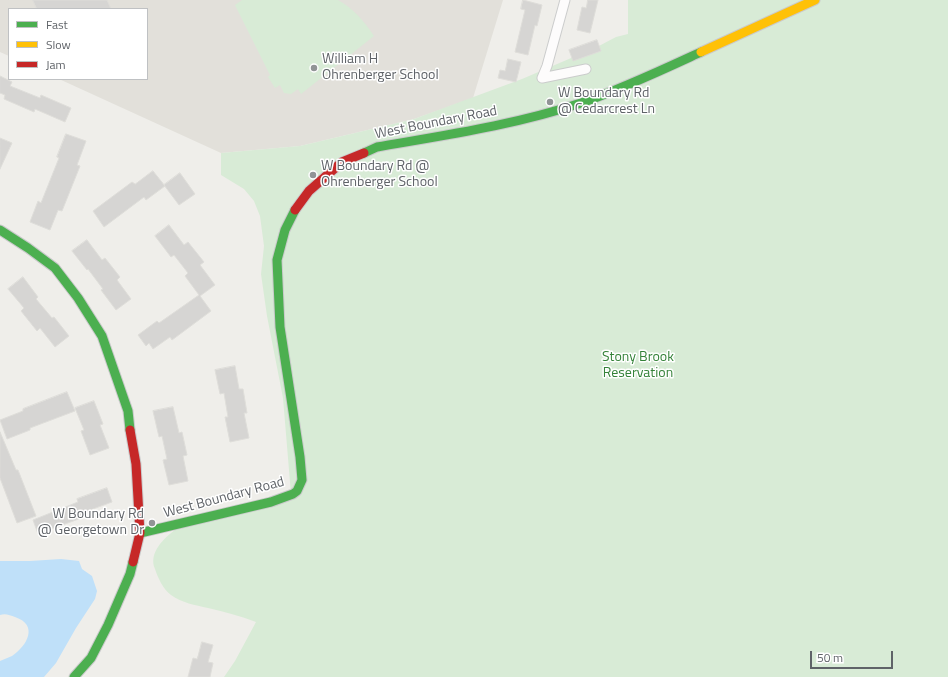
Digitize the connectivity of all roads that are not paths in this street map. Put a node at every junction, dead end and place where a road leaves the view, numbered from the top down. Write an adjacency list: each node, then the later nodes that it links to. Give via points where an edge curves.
1 (565, 0): 3 (street, via 542,78)
2 (815, 0): 5 (street, West Boundary Road, via 649,76 581,103 494,126 376,147 342,162 298,204 286,230 277,260 280,327 302,480 297,491 271,502)
3 (586, 69)
4 (0, 230): 5 (street, via 55,268 102,336 128,411 136,464)
5 (140, 533): 6 (street, via 130,574 108,625 91,658)
6 (74, 677)

